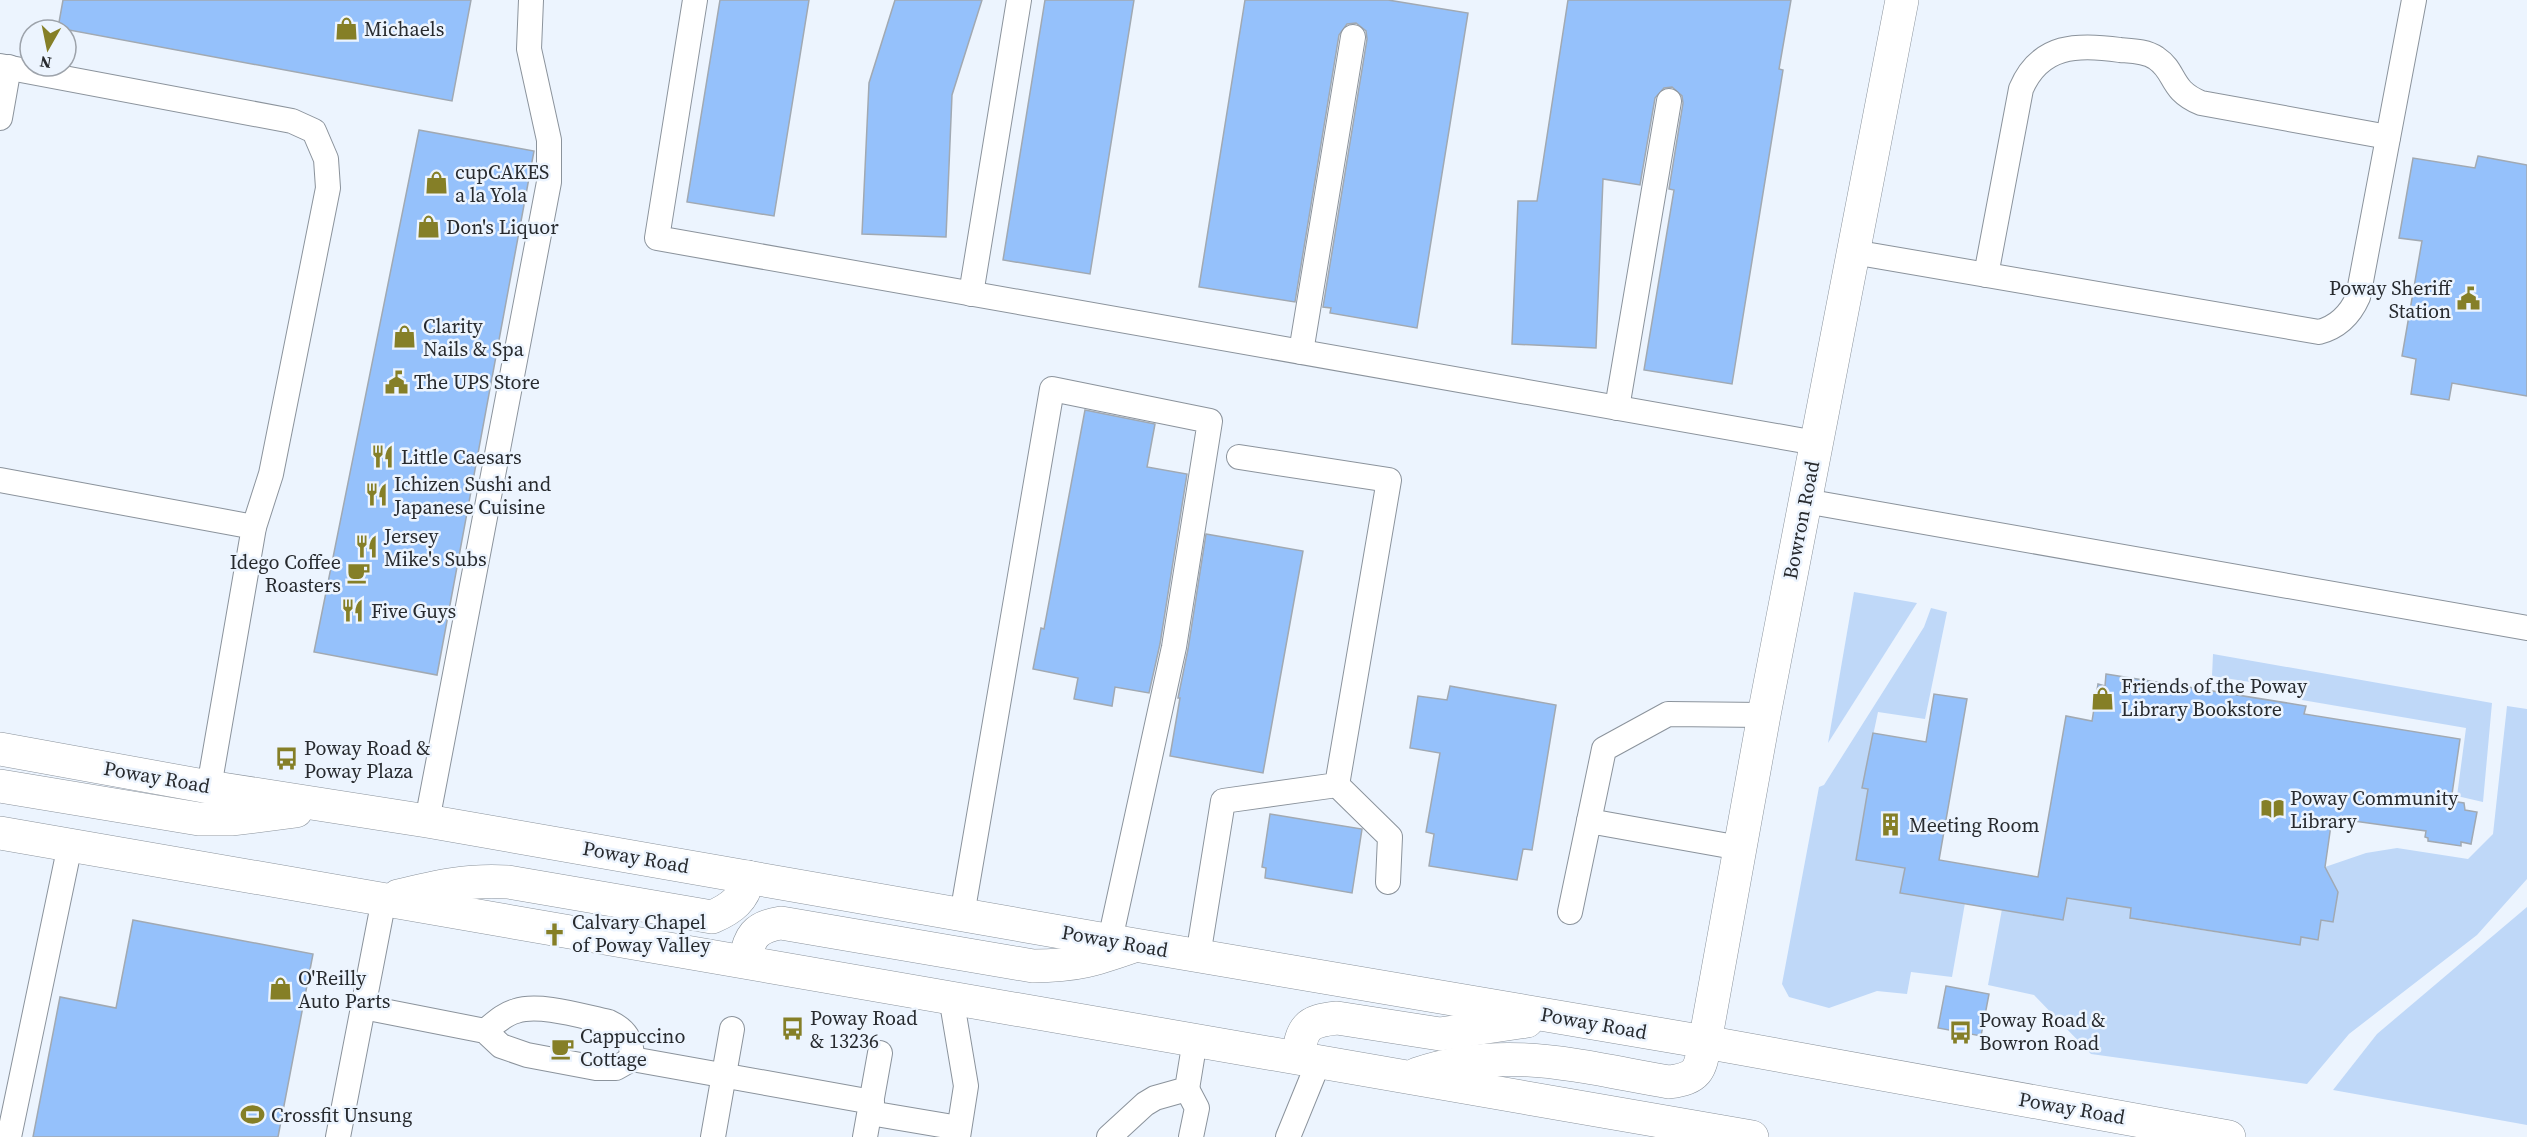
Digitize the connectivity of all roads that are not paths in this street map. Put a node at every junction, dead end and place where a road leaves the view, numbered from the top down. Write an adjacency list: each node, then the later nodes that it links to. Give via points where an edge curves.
1 (531, 0): 28 (lane, via 529,49 549,140 549,182)
2 (695, 0): 13 (lane, via 657,238)
3 (1019, 0): 13 (lane)
4 (1902, 0): 11 (main road, Bowron Road)
5 (2414, 0): 10 (lane)
6 (1353, 37): 14 (lane)
7 (5, 67): 9 (lane); 20 (lane, via 292,121 314,131 326,159 328,188 271,474)
8 (1669, 100): 15 (lane)
9 (0, 118)
10 (2388, 137): 12 (lane, via 2358,297 2340,323 2328,330 2319,332); 12 (lane, via 2201,103 2181,92 2159,60 2150,54 2099,47 2066,48 2040,62 2027,75 2021,89)
11 (1853, 252): 12 (lane); 16 (main road, Bowron Road)
12 (1986, 275)
13 (971, 294): 14 (lane)
14 (1301, 352): 15 (lane)
15 (1617, 408): 16 (lane)
16 (1816, 443): 19 (main road, Bowron Road)
17 (1239, 457): 24 (lane, via 1389,480)
18 (0, 480): 20 (lane)
19 (1805, 501): 21 (lane); 22 (main road, Bowron Road)
20 (254, 527): 26 (lane)
21 (2527, 628)
22 (1764, 715): 29 (lane, via 1668,714 1604,749); 32 (main road, Bowron Road)
23 (0, 749): 26 (main road, Poway Road)
24 (1337, 785): 34 (lane, via 1390,837); 39 (lane, via 1223,801)
25 (0, 786): 27 (main road, via 199,819 232,819)
26 (209, 787): 27 (main road, Poway Road)
27 (334, 806): 28 (main road, Poway Road)
28 (427, 821): 33 (main road, Poway Road)
29 (1589, 821): 32 (lane); 36 (lane)
30 (0, 833): 31 (main road)
31 (70, 845): 35 (main road); 57 (lane)
32 (1740, 849): 47 (main road, Bowron Road)
33 (748, 878): 35 (main road, via 741,898 712,917 480,880); 37 (main road, Poway Road)
34 (1388, 882)
35 (384, 899): 40 (main road); 42 (lane)
36 (1570, 912)
37 (962, 915): 38 (main road, Poway Road); 38 (lane, via 1052,389 1210,421)
38 (1123, 943): 39 (main road, Poway Road); 40 (main road, via 1088,962 1033,966 781,923 756,932 748,942)
39 (1198, 956): 43 (main road, Poway Road)
40 (745, 961): 41 (main road)
41 (951, 997): 46 (main road); 56 (lane, via 966,1086)
42 (363, 1007): 45 (lane); 58 (lane)
43 (1552, 1016): 47 (main road, Poway Road); 50 (main road, via 1440,1034 1323,1019 1312,1023 1301,1035)
44 (732, 1029): 51 (lane)
45 (485, 1031): 49 (lane, via 501,1046 526,1055 596,1068 616,1068); 49 (lane, via 515,1011 532,1008 609,1022 624,1032 632,1045)
46 (1195, 1040): 50 (main road); 53 (lane)
47 (1705, 1041): 52 (main road, Bowron Road, via 1700,1069 1686,1080 1669,1082 1500,1057); 65 (main road, Poway Road)
48 (880, 1053): 54 (lane)
49 (632, 1059): 51 (lane)
50 (1309, 1059): 52 (main road); 63 (lane)
51 (724, 1075): 54 (lane); 59 (lane)
52 (1408, 1077): 55 (main road)
53 (1187, 1089): 61 (lane, via 1145,1104); 62 (lane, via 1197,1108)
54 (871, 1108): 56 (lane); 60 (lane)
55 (1659, 1129): 64 (main road)
56 (959, 1133)
57 (9, 1137)
58 (338, 1137)
59 (713, 1137)
60 (865, 1137)
61 (1109, 1137)
62 (1191, 1137)
63 (1288, 1137)
64 (1752, 1137)
65 (2229, 1137)

